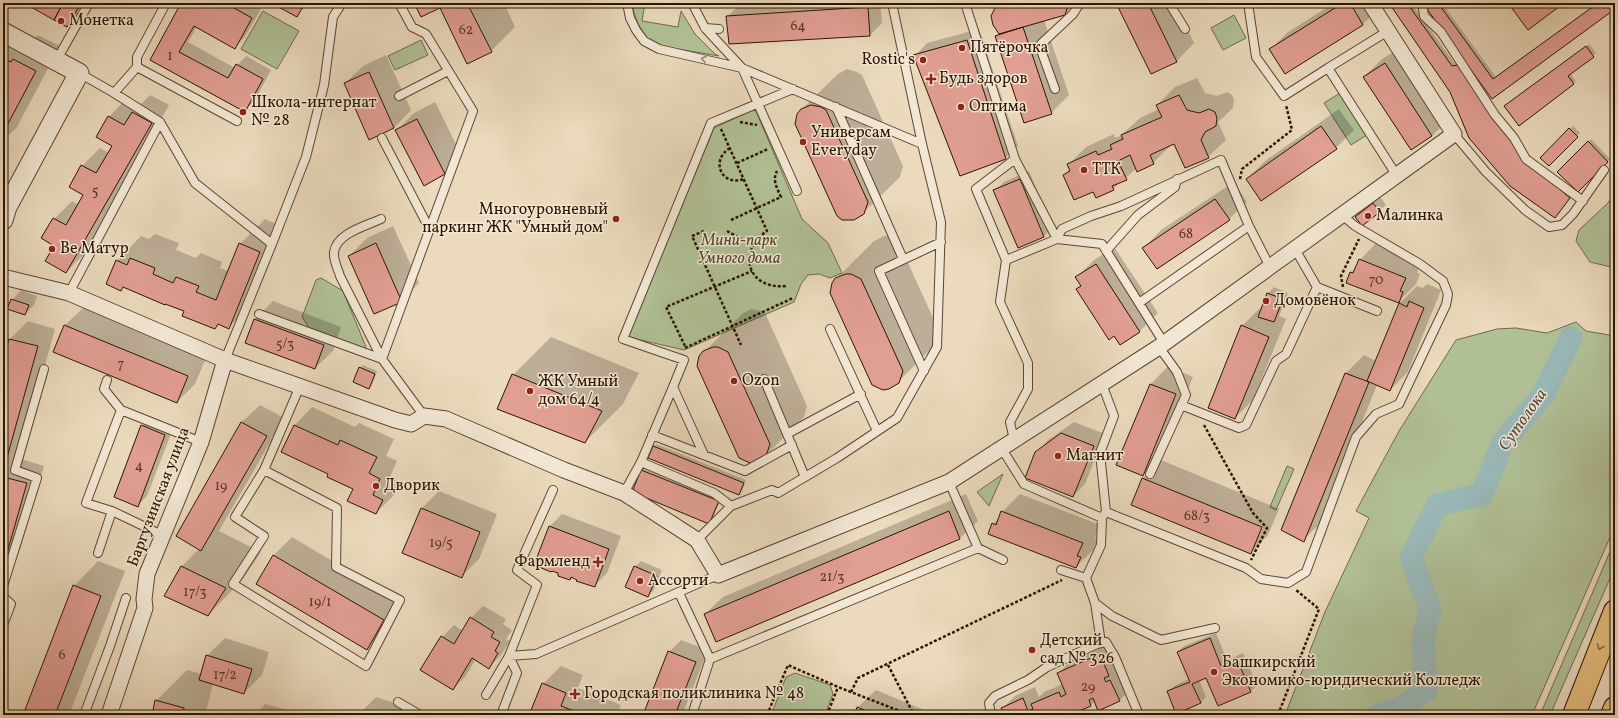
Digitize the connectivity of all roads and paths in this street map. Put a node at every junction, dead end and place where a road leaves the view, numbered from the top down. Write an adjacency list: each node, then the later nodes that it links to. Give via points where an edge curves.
1 (89, 3): 19 (lane)
2 (166, 3): 20 (lane, via 137,57)
3 (342, 3): 66 (lane, via 333,17 324,86 306,157)
4 (399, 3): 23 (lane, via 412,27 426,34)
5 (627, 3): 21 (lane, one-way to 5, via 659,49 644,41 630,18)
6 (692, 3): 14 (lane)
7 (892, 3): 40 (lane)
8 (964, 3): 44 (lane)
9 (1080, 3): 26 (lane, via 1073,14 1041,44)
10 (1169, 3): 16 (lane)
11 (1248, 3): 29 (lane, via 1256,57)
12 (1370, 3): 17 (street)
13 (1422, 3): 53 (lane, via 1424,16 1441,32 1526,159)
14 (705, 28): 15 (lane); 21 (lane)
15 (719, 29)
16 (1185, 29)
17 (1388, 31): 22 (lane); 37 (street)
18 (3, 32): 19 (street)
19 (56, 61): 24 (street)
20 (137, 66): 27 (lane); 32 (lane)
21 (742, 68): 25 (lane); 30 (lane)
22 (1328, 68): 29 (lane); 48 (lane)
23 (448, 71): 28 (lane); 60 (lane, via 473,111)
24 (79, 73): 27 (lane); 55 (street)
25 (792, 89): 30 (lane); 31 (lane)
26 (1055, 89)
27 (114, 93): 33 (lane)
28 (399, 96)
29 (1284, 96): 52 (path, via 1292,130 1242,169)
30 (758, 104): 51 (lane); 91 (lane, via 711,123 623,339)
31 (836, 108): 40 (lane); 70 (lane)
32 (237, 121)
33 (160, 122): 66 (lane, via 195,183); 78 (lane)
34 (736, 122): 36 (path, via 757,125)
35 (721, 128): 41 (path)
36 (760, 131)
37 (1454, 134): 48 (street); 53 (lane, via 1486,172 1525,210 1549,227 1562,225)
38 (382, 138): 60 (lane)
39 (765, 143): 42 (path)
40 (922, 144): 65 (lane, via 941,222)
41 (730, 148): 45 (path); 49 (path, via 721,156 721,172 730,180)
42 (768, 149): 43 (path); 45 (path)
43 (771, 156)
44 (1016, 159): 64 (lane); 71 (lane, via 976,189)
45 (736, 163): 49 (path)
46 (777, 170): 54 (path, via 774,181 781,197)
47 (1604, 170): 53 (lane)
48 (1397, 176): 56 (street)
49 (744, 179): 54 (path)
50 (1177, 179): 52 (lane, via 1221,160); 64 (lane, via 1121,206 1062,228); 69 (lane, via 1175,187 1138,215)
51 (797, 191)
52 (1236, 196): 59 (lane)
53 (1582, 201)
54 (757, 209): 58 (path); 67 (path, via 767,231)
55 (4, 211)
56 (1342, 215): 63 (lane); 68 (street)
57 (381, 219): 89 (lane, via 345,235 334,252 340,276)
58 (731, 220)
59 (1249, 226): 72 (lane); 81 (lane)
60 (430, 230): 89 (lane)
61 (704, 231): 75 (path, via 692,236)
62 (727, 231): 67 (path)
63 (1363, 231): 80 (path, via 1341,276); 131 (lane, via 1420,264 1443,281 1448,294 1446,305 1399,404 1376,414 1356,437 1306,572)
64 (1057, 239): 69 (lane, via 1102,244); 71 (lane)
65 (941, 242): 70 (lane); 93 (lane, via 937,347)
66 (272, 244): 90 (lane)
67 (752, 245): 73 (path, via 749,253)
68 (1295, 249): 72 (street); 77 (lane)
69 (1106, 251): 81 (lane)
70 (904, 259): 93 (lane, via 879,271)
71 (1006, 260): 108 (lane, via 1000,302 1028,363 1028,389 1010,422)
72 (1270, 267): 87 (street)
73 (752, 271): 75 (path); 76 (path, via 766,284)
74 (3, 277): 78 (street)
75 (715, 286): 84 (path); 88 (path, via 666,308)
76 (786, 286)
77 (1317, 288): 80 (lane); 102 (lane, via 1286,354 1276,361 1246,425 1239,428)
78 (69, 293): 90 (street)
79 (793, 298): 84 (path)
80 (1346, 299): 82 (lane)
81 (1139, 303): 87 (lane)
82 (1377, 311)
83 (259, 314): 89 (lane)
84 (732, 325): 86 (path); 88 (path)
85 (830, 329): 99 (lane)
86 (740, 345)
87 (1161, 345): 96 (street); 100 (lane, via 1177,372 1186,395)
88 (685, 346): 91 (path)
89 (382, 358): 103 (lane)
90 (225, 360): 97 (street); 107 (street, Баргузинская улица)
91 (684, 360): 98 (lane)
92 (44, 370): 132 (lane, via 16,470 37,478)
93 (924, 371): 104 (lane, via 897,418)
94 (764, 379): 105 (lane)
95 (107, 380): 101 (lane, via 104,389)
96 (1102, 384): 108 (street); 120 (lane, via 1114,416 1100,453)
97 (300, 386): 103 (street, via 411,424); 112 (lane)
98 (673, 386): 106 (lane); 110 (lane)
99 (860, 394): 104 (lane); 105 (lane)
100 (1181, 405): 102 (lane); 113 (lane)
101 (120, 410): 107 (lane); 119 (lane, via 86,503)
102 (1196, 411): 126 (path, via 1253,513 1267,528)
103 (424, 416): 117 (street, via 446,419)
104 (877, 431): 114 (lane)
105 (787, 434): 109 (lane)
106 (652, 435): 110 (lane); 111 (lane)
107 (200, 442): 121 (street, Баргузинская улица)
108 (1008, 444): 115 (street); 120 (lane, via 1024,484)
109 (792, 446): 110 (lane, via 745,471); 114 (lane)
110 (704, 455)
111 (641, 462): 117 (lane); 118 (lane, via 714,493)
112 (264, 470): 112 (lane, via 338,508 336,567 400,600 366,666 233,584 264,536 235,517)
113 (1150, 474)
114 (805, 477): 118 (lane, via 778,493 772,490)
115 (949, 482): 123 (lane); 129 (street)
116 (553, 490): 141 (lane, via 517,570 537,585)
117 (624, 493): 122 (street)
118 (731, 506): 122 (lane)
119 (112, 511): 121 (lane); 124 (lane)
120 (1104, 515): 126 (lane); 130 (lane, via 1101,545)
121 (162, 535): 150 (street, Баргузинская улица, via 147,574 145,608)
122 (698, 540): 129 (street)
123 (978, 548): 125 (lane); 142 (lane)
124 (98, 553)
125 (1002, 560)
126 (1246, 568): 131 (lane, via 1261,579)
127 (1061, 570): 128 (lane)
128 (1076, 574): 130 (lane); 143 (path)
129 (718, 575): 133 (lane)
130 (1086, 578): 136 (lane)
131 (1288, 583): 160 (path, via 1319,609)
132 (3, 586)
133 (679, 593): 141 (lane, via 536,654); 142 (lane)
134 (3, 597): 138 (lane, via 11,604)
135 (126, 598): 149 (lane)
136 (1095, 603): 139 (lane, via 1112,616 1160,640); 140 (lane)
137 (1615, 611): 161 (main road, one-way to 161)
138 (3, 625)
139 (1216, 628)
140 (1101, 643): 158 (lane, via 1047,667 1028,680 995,696 989,703); 159 (lane, via 1106,642 1115,657)
141 (509, 656): 146 (lane); 152 (lane, via 516,673)
142 (710, 658): 153 (lane)
143 (888, 665): 145 (path, via 858,678); 157 (path)
144 (838, 687): 145 (path); 154 (path, via 788,665); 155 (path)
145 (851, 692): 156 (path)
146 (486, 695)
147 (398, 702): 151 (lane)
148 (1615, 708): 162 (main road)
149 (84, 715)
150 (109, 715)
151 (420, 715)
152 (501, 715)
153 (692, 715)
154 (767, 715)
155 (827, 715)
156 (910, 715)
157 (914, 715)
158 (991, 715)
159 (1139, 715)
160 (1278, 715)
161 (1574, 715)
162 (1612, 715)

